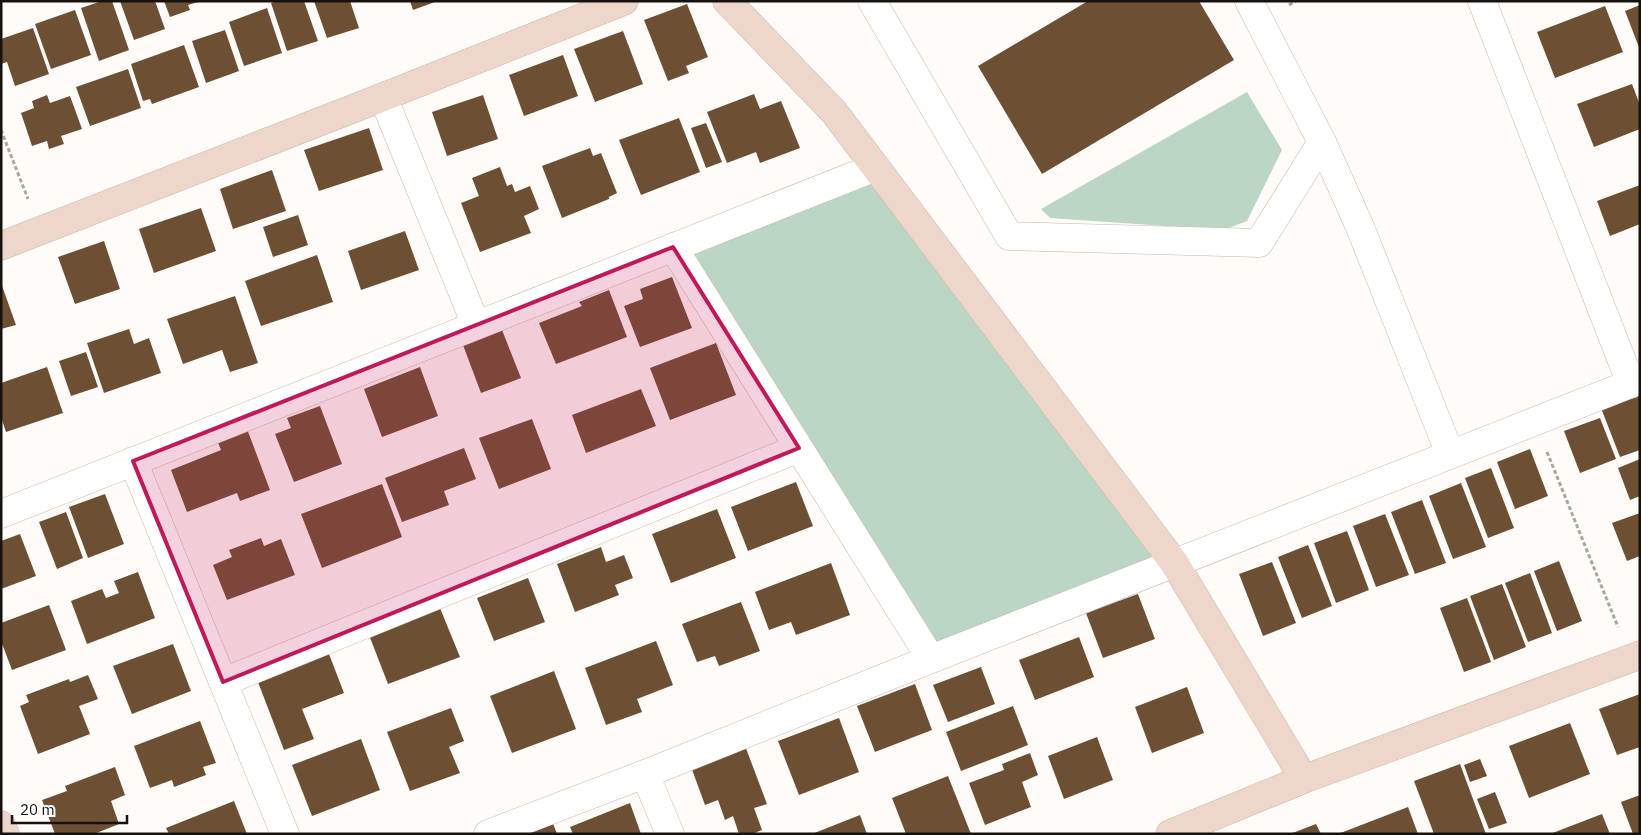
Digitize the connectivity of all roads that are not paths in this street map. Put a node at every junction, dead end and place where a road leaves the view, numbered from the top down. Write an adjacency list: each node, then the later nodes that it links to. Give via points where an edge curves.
1 (624, 1): 6 (street)
2 (727, 1): 8 (street, via 834,112)
3 (872, 1): 7 (street, via 1009,236 1258,243)
4 (1249, 1): 7 (street)
5 (1482, 1): 12 (street)
6 (383, 98): 9 (street); 11 (street)
7 (1322, 142): 14 (street, via 1360,227)
8 (876, 167): 10 (street); 17 (street)
9 (1, 246)
10 (673, 247): 11 (street); 13 (street)
11 (476, 325): 15 (street)
12 (1635, 382): 14 (street)
13 (799, 448): 19 (street); 20 (street)
14 (1450, 454): 17 (street)
15 (133, 461): 16 (street); 20 (street)
16 (1, 514)
17 (1175, 564): 19 (street); 22 (street)
18 (1635, 656): 22 (street)
19 (931, 659): 21 (street)
20 (223, 682): 25 (street)
21 (645, 774): 26 (street); 27 (street)
22 (1304, 779): 28 (street)
23 (1, 825): 24 (street)
24 (4, 834)
25 (285, 834)
26 (488, 834)
27 (670, 834)
28 (1170, 834)

